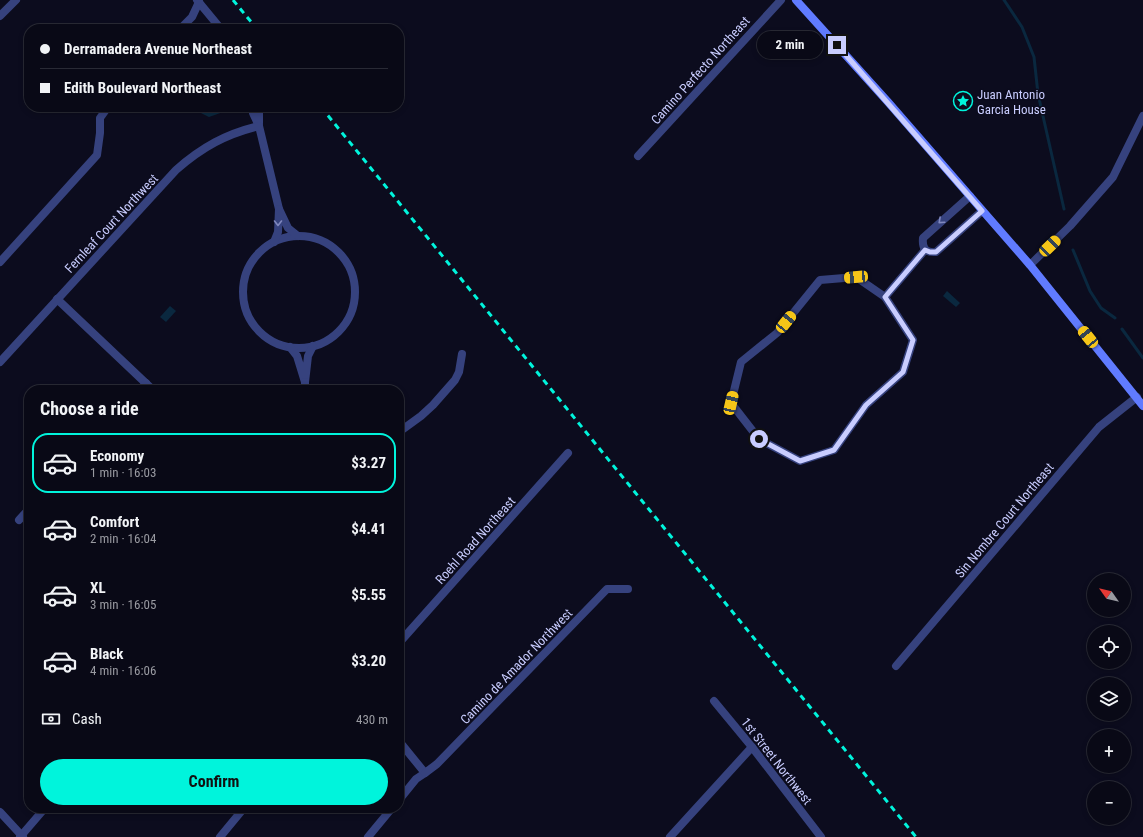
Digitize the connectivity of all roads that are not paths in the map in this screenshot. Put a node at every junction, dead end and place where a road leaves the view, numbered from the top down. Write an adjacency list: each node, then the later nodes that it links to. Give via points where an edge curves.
1 (16, 0): 5 (street)
2 (781, 0): 13 (street, Camino Perfecto Northeast)
3 (796, 0): 14 (street)
4 (198, 1): 6 (street, via 192,17); 7 (street)
5 (0, 16)
6 (185, 24)
7 (217, 24)
8 (104, 112): 20 (street, via 100,118 97,155)
9 (253, 112): 12 (street)
10 (259, 112): 12 (street)
11 (1143, 116): 21 (street, via 1113,177 1070,226)
12 (259, 126): 15 (street); 23 (street, Fernleaf Court Northwest, via 219,140 186,161)
13 (638, 156)
14 (970, 196): 16 (street); 19 (street, one-way to 19, via 923,238 922,246)
15 (278, 209): 17 (street, via 288,228); 18 (street, one-way to 18, via 278,232)
16 (982, 211): 19 (street, via 936,252); 21 (street)
17 (298, 236): 18 (street); 24 (street, via 316,239 339,253 349,267 354,284 352,311 343,327 329,339)
18 (274, 242): 25 (street, via 255,258 248,269 243,293 249,317 256,328 275,343)
19 (925, 250): 22 (street)
20 (0, 262)
21 (1030, 265): 31 (street)
22 (885, 297): 22 (street, via 913,340 903,372 866,405 834,450 800,461 759,439 731,403 741,362 777,333 820,280 856,277)
23 (57, 299): 27 (street, Fernleaf Court Northwest); 28 (street)
24 (313, 346): 25 (street); 29 (street, via 308,356)
25 (290, 347): 30 (street, via 297,356)
26 (462, 354): 33 (street, via 455,380 429,409)
27 (0, 362)
28 (146, 383)
29 (305, 385)
30 (305, 385)
31 (1137, 397): 32 (street); 39 (street, Sin Nombre Court Northeast, via 1099,427)
32 (1143, 406)
33 (404, 428)
34 (568, 453): 38 (street, Roehl Road Northeast)
35 (24, 514): 36 (street)
36 (19, 520)
37 (628, 589): 43 (street, Camino de Amador Northwest, via 607,589 437,764)
38 (404, 638)
39 (896, 666)
40 (714, 701): 42 (street, 1st Street Northwest)
41 (404, 747): 43 (street)
42 (752, 747): 52 (street); 53 (street, 1st Street Northwest)
43 (425, 773): 44 (street, via 416,779)
44 (404, 794)
45 (0, 812): 49 (street)
46 (41, 813): 49 (street)
47 (240, 813): 50 (street)
48 (388, 813): 51 (street)
49 (22, 836)
50 (220, 837)
51 (368, 837)
52 (670, 837)
53 (821, 837)

